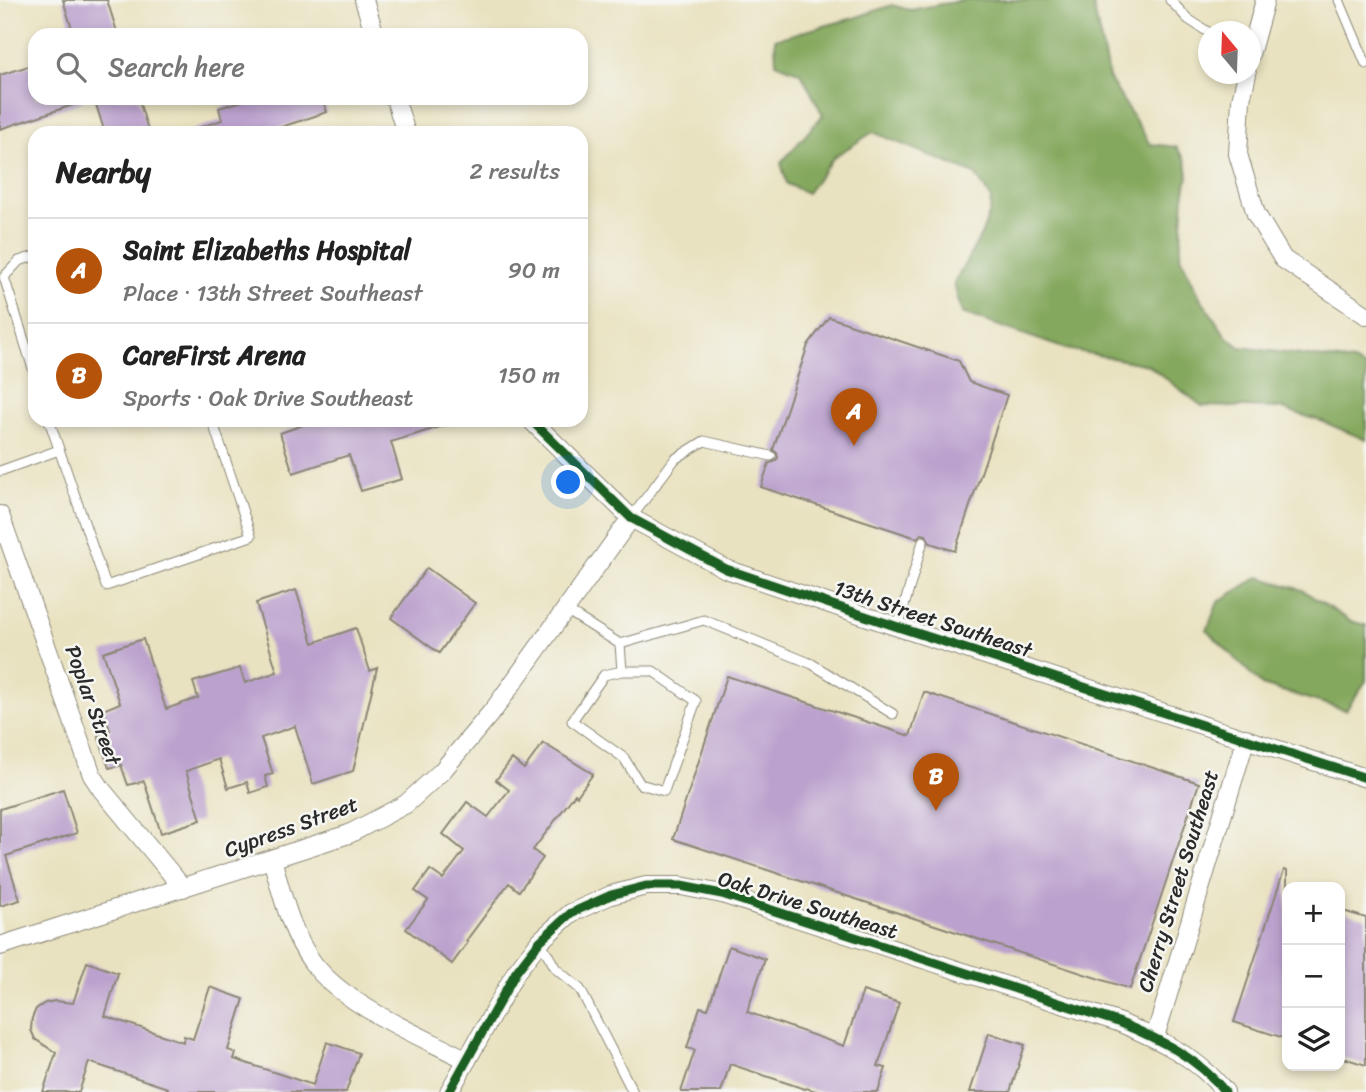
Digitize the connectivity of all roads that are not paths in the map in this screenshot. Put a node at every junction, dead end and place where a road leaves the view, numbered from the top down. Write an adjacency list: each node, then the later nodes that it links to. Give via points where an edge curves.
1 (364, 0): 7 (street)
2 (1170, 0): 6 (lane)
3 (1265, 0): 5 (street)
4 (1339, 0): 8 (lane)
5 (1260, 21)
6 (1198, 25)
7 (373, 28)
8 (1366, 64)
9 (1245, 84): 13 (street, via 1238,154 1256,214 1283,258)
10 (397, 105): 11 (street)
11 (405, 126)
12 (28, 258): 14 (lane, via 4,277)
13 (1366, 315)
14 (28, 353)
15 (51, 427): 18 (lane)
16 (214, 427): 18 (lane, via 251,536 106,586)
17 (538, 427): 22 (street, 13th Street Southeast)
18 (59, 450): 20 (lane)
19 (771, 456): 22 (lane, via 704,441 675,459)
20 (0, 471)
21 (0, 515): 32 (street, Poplar Street, via 92,775)
22 (631, 518): 24 (street, Cypress Street); 25 (street, 13th Street Southeast, via 726,569)
23 (923, 541): 25 (lane)
24 (566, 610): 26 (lane); 31 (street, Cypress Street, via 495,708 442,771 406,804 349,834)
25 (898, 627): 29 (street, 13th Street Southeast)
26 (620, 644): 27 (lane); 28 (lane, via 704,620 812,664)
27 (622, 671): 27 (lane, via 604,675 572,721 624,758 640,784 664,791 696,701 653,671)
28 (893, 714)
29 (1246, 738): 30 (street, 13th Street Southeast); 35 (street, Cherry Street Southeast)
30 (1366, 778)
31 (272, 859): 32 (street, Cypress Street); 36 (street, via 299,940 337,989)
32 (183, 888): 34 (street, Cypress Street)
33 (540, 941): 35 (street, Oak Drive Southeast, via 571,913 611,895 646,886 681,886 722,894); 36 (street, Oak Drive Southeast, via 516,972); 38 (lane, via 556,969 580,989)
34 (0, 946)
35 (1154, 1037): 39 (street, Oak Drive Southeast, via 1183,1055)
36 (467, 1060): 37 (street, Oak Drive Southeast)
37 (449, 1092)
38 (634, 1092)
39 (1225, 1092)

